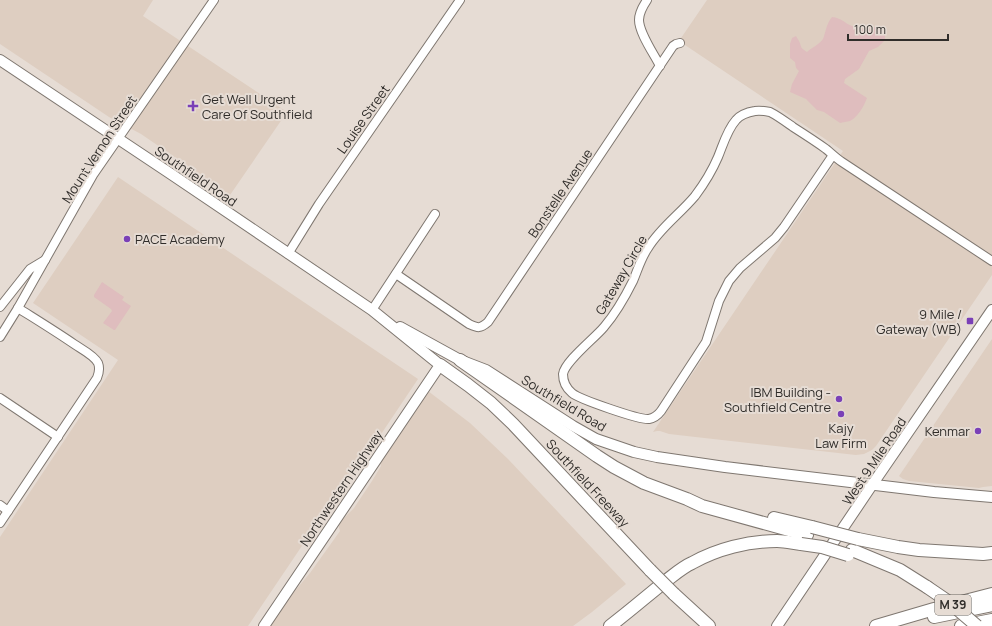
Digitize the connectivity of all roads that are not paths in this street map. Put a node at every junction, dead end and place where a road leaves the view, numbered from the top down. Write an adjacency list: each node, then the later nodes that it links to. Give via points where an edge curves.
1 (214, 0): 7 (street, Mount Vernon Street)
2 (460, 0): 10 (street, Louise Street, via 319,204)
3 (647, 0): 6 (street, via 639,16 639,26)
4 (680, 43): 6 (street, Bonstelle Avenue, via 673,46)
5 (0, 60): 7 (main road, Southfield Road)
6 (660, 66): 13 (street, Bonstelle Avenue, via 488,322 476,328)
7 (118, 139): 10 (main road, Southfield Road); 11 (street, Mount Vernon Street, via 86,186)
8 (833, 155): 8 (street, Gateway Circle, via 771,113 756,111 738,118 697,193 648,248 617,311 565,367 564,382 571,392 641,418 656,416 706,342 719,301 729,281 775,238); 12 (street, Gateway Circle)
9 (435, 214): 13 (street)
10 (288, 254): 17 (main road, Southfield Road)
11 (46, 259): 14 (street, via 30,269); 15 (street, Mount Vernon Street)
12 (992, 261)
13 (396, 274): 17 (street)
14 (0, 308)
15 (18, 308): 18 (street, Mount Vernon Street); 22 (street, via 98,362 97,378)
16 (992, 310): 23 (main road, West 9 Mile Road)
17 (374, 312): 19 (main road, Southfield Road); 20 (main road, Southfield Road)
18 (0, 337)
19 (460, 360): 23 (main road, Southfield Road, via 486,370 596,439 634,452 703,464); 28 (highway, via 572,439 644,483 687,499 704,501)
20 (440, 365): 34 (main road, Northwestern Highway); 36 (highway, Southfield Freeway, bridge, via 491,403 513,424 650,570)
21 (0, 398): 22 (street)
22 (58, 437): 26 (street)
23 (872, 485): 24 (main road, Southfield Road); 37 (main road, West 9 Mile Road)
24 (992, 497)
25 (0, 505): 26 (street)
26 (8, 510): 27 (street)
27 (0, 523)
28 (807, 535): 29 (highway, bridge); 29 (highway, bridge, via 822,547); 35 (highway, via 734,547 707,555 675,574)
29 (853, 548): 30 (highway, via 884,545 919,550); 41 (highway, M 39, bridge, via 900,570 949,602)
30 (992, 553)
31 (992, 594): 38 (highway)
32 (992, 605): 39 (highway)
33 (992, 620): 40 (highway)
34 (264, 626)
35 (610, 626)
36 (709, 626)
37 (777, 626)
38 (876, 626)
39 (885, 626)
40 (961, 626)
41 (977, 626)

